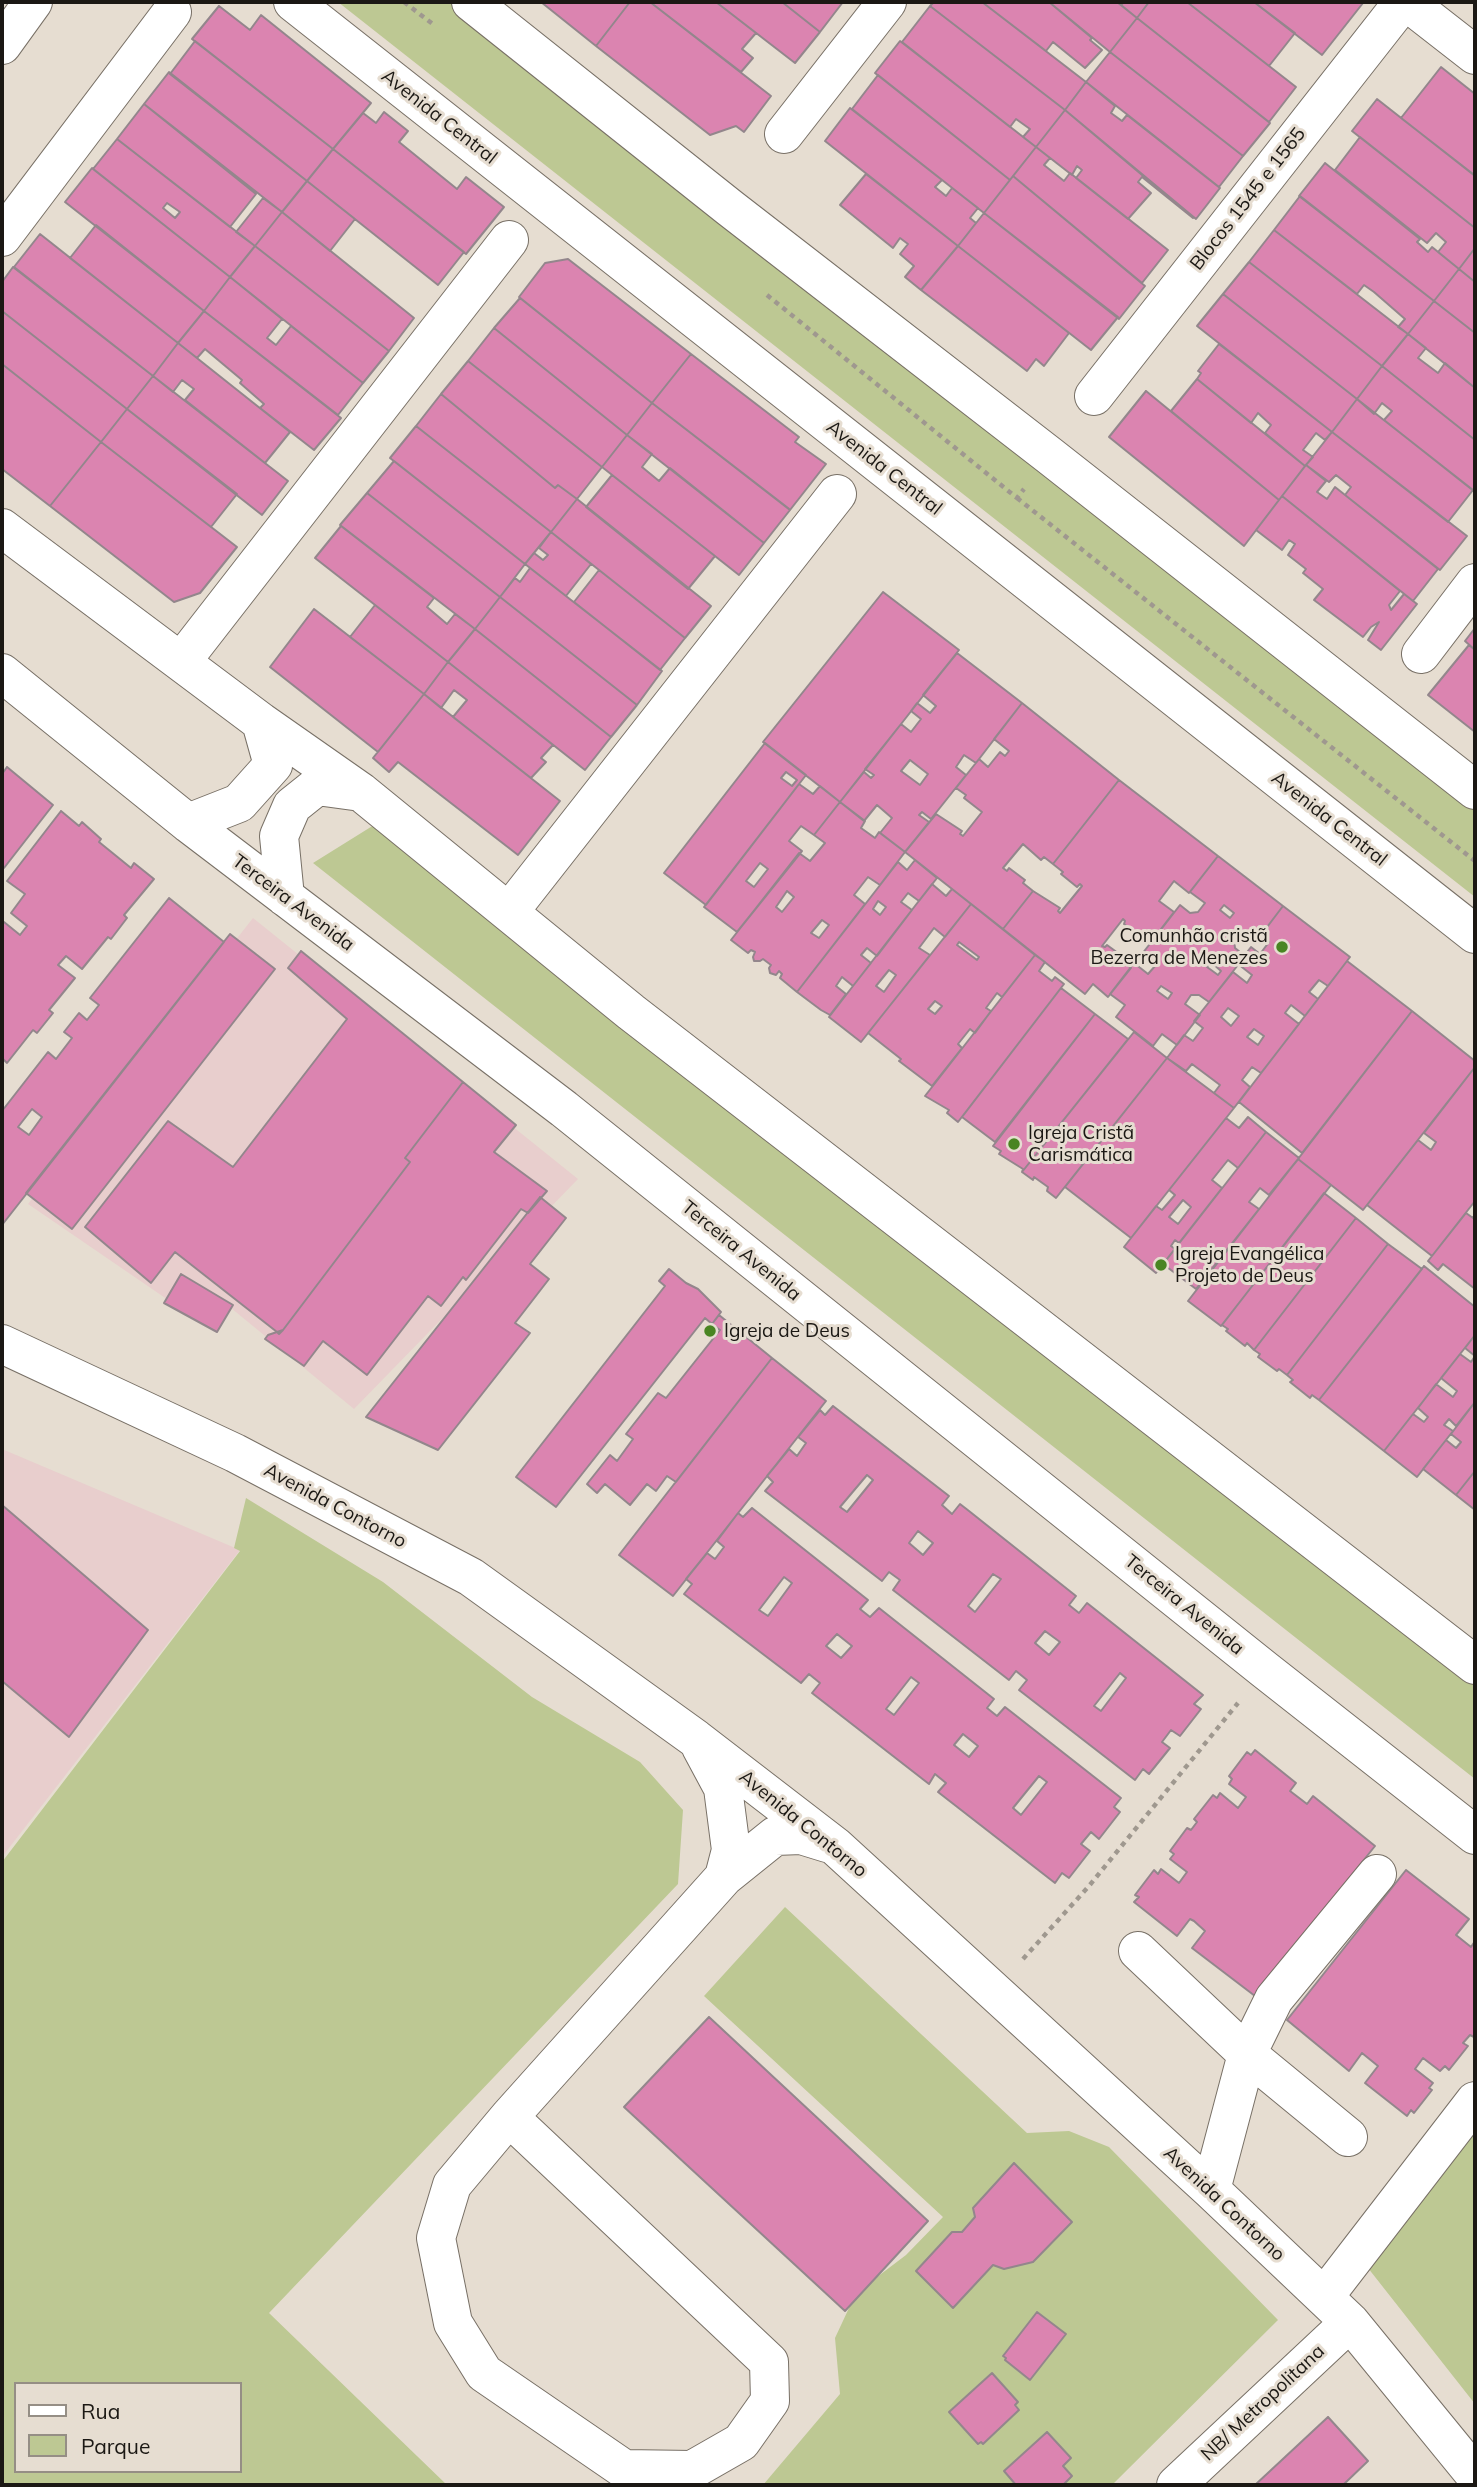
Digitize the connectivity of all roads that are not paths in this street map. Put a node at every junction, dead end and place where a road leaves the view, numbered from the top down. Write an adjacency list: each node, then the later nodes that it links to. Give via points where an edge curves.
1 (33, 2): 7 (street)
2 (293, 2): 25 (street, Avenida Central)
3 (471, 2): 20 (street)
4 (887, 2): 9 (street)
5 (1405, 2): 8 (street); 12 (street, Blocos 1545 e 1565)
6 (172, 12): 10 (street)
7 (2, 45)
8 (1475, 55)
9 (784, 134)
10 (2, 237)
11 (509, 240): 17 (street)
12 (1094, 396)
13 (837, 494): 24 (street)
14 (2, 528): 17 (street)
15 (1475, 583): 16 (street)
16 (1421, 654)
17 (181, 662): 19 (street)
18 (2, 673): 22 (street, Terceira Avenida)
19 (261, 722): 21 (street); 22 (street, via 273,765 239,803)
20 (1475, 790)
21 (361, 792): 23 (street, via 317,786 292,806 279,836); 24 (street)
22 (188, 823): 23 (street, Terceira Avenida)
23 (285, 897): 29 (street, Terceira Avenida, via 564,1109)
24 (509, 912): 27 (street, via 631,1012)
25 (1475, 934)
26 (2, 1344): 28 (street, Avenida Contorno, via 235,1453 471,1577)
27 (1475, 1665)
28 (696, 1739): 30 (street, Avenida Contorno); 32 (street, via 723,1788 731,1850)
29 (1475, 1835)
30 (835, 1846): 32 (street, via 801,1835 775,1836); 38 (street, Avenida Contorno)
31 (1377, 1874): 34 (street, via 1274,1999)
32 (724, 1877): 36 (street)
33 (1138, 1951): 34 (street)
34 (1247, 2054): 37 (street); 38 (street)
35 (1475, 2101): 39 (street, NB/ Metropolitana)
36 (509, 2117): 36 (street, via 452,2185 436,2238 453,2323 484,2373 624,2469 692,2470 741,2442 770,2401 769,2362)
37 (1349, 2137)
38 (1211, 2190): 39 (street, Avenida Contorno)
39 (1337, 2309): 40 (street, Avenida Contorno); 41 (street, NB/ Metropolitana)
40 (1475, 2475)
41 (1176, 2485)

